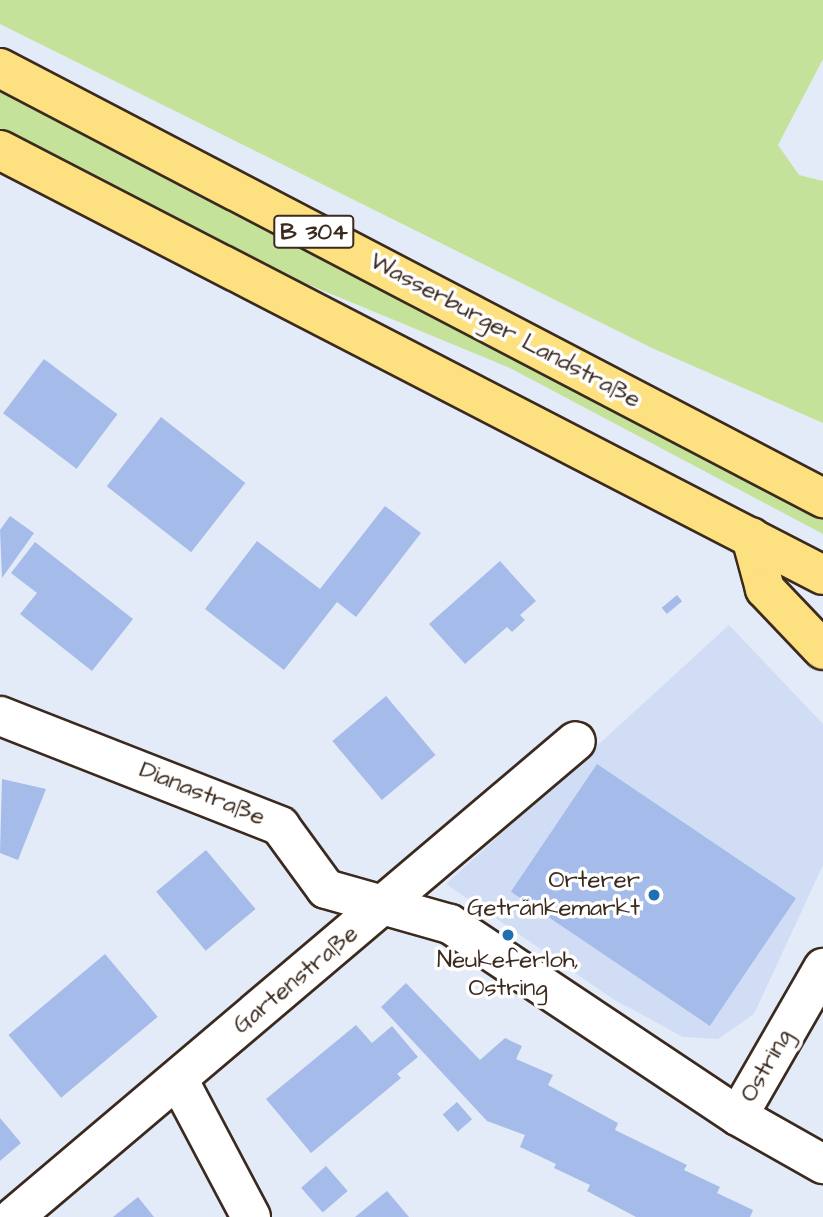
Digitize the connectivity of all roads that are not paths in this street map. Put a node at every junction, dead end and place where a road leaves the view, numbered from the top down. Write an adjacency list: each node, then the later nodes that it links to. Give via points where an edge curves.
1 (0, 68): 3 (main road, Wasserburger Landstraße / B 304)
2 (0, 150): 4 (main road, B 304)
3 (823, 498)
4 (751, 537): 5 (main road, B 304); 6 (main road, via 765,589)
5 (823, 575)
6 (823, 650)
7 (0, 716): 9 (street, Dianastraße, via 280,826 326,889)
8 (576, 741): 9 (street, Gartenstraße)
9 (384, 906): 11 (street, Gartenstraße); 12 (street, Dianastraße, via 450,924)
10 (823, 968): 12 (street, Ostring)
11 (178, 1079): 14 (street, Gartenstraße); 15 (street)
12 (738, 1116): 13 (street, Ostring)
13 (823, 1164)
14 (14, 1217)
15 (251, 1217)

